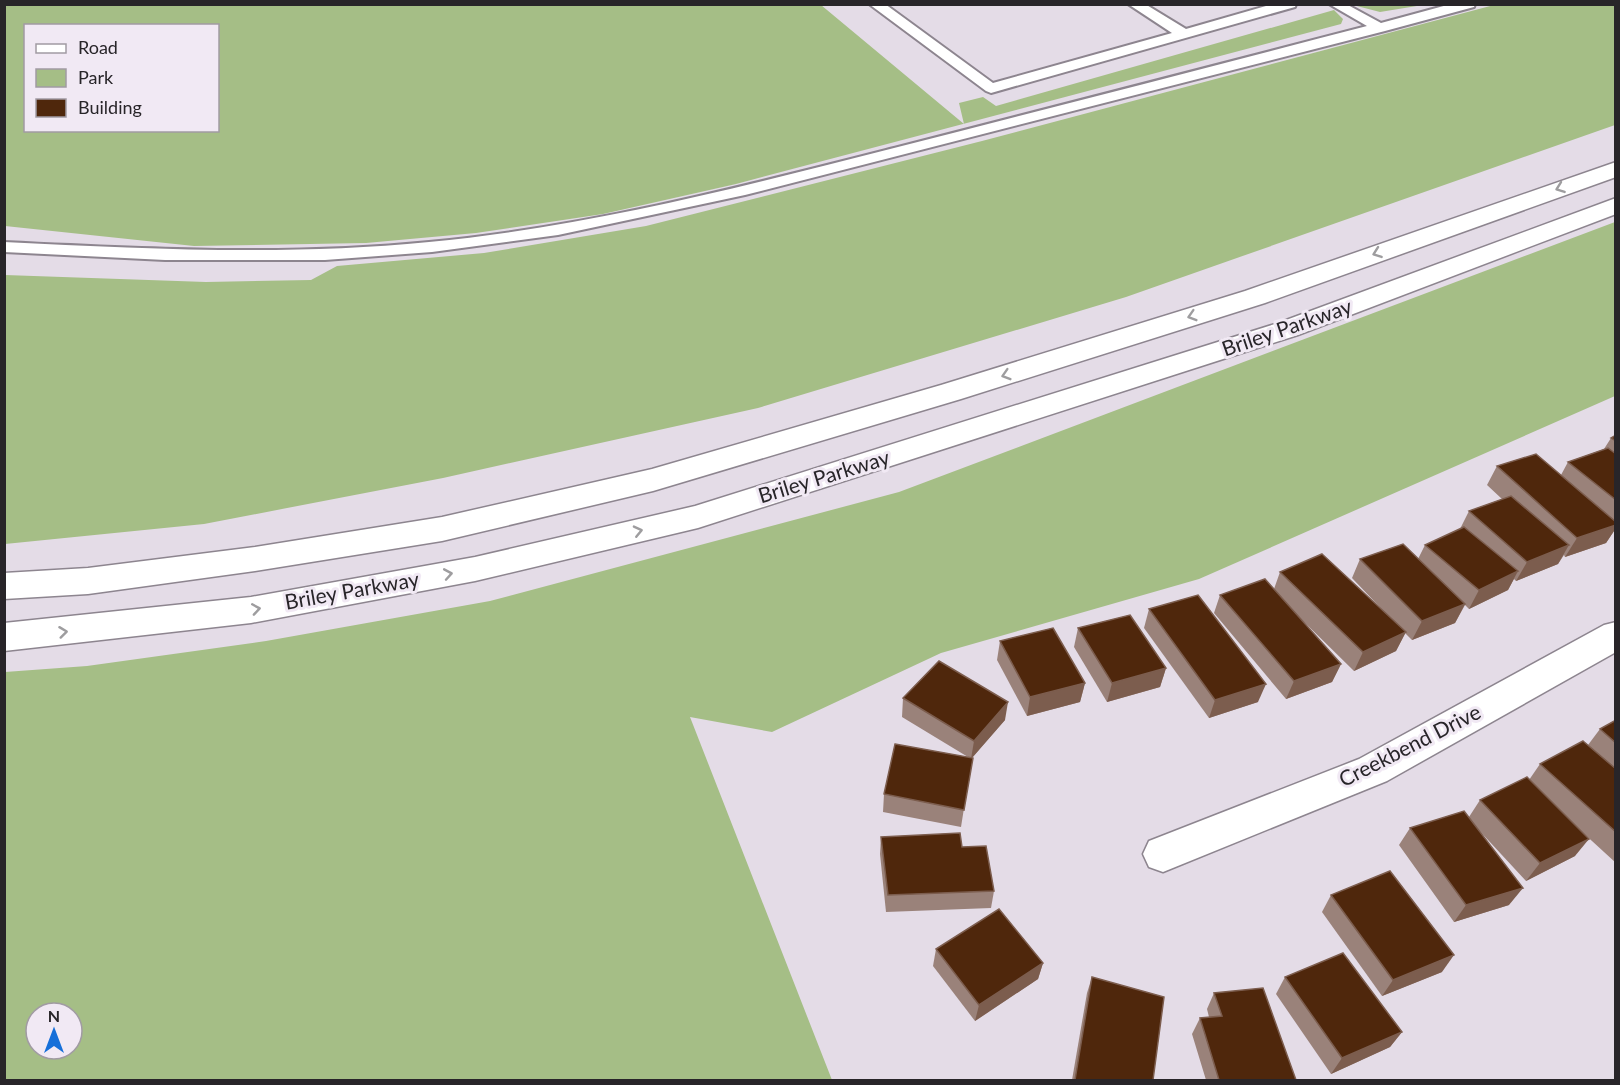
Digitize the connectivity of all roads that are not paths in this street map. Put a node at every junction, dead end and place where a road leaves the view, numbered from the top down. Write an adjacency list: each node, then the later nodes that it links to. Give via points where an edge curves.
1 (875, 4): 7 (lane, via 991,88)
2 (1134, 4): 7 (lane)
3 (1290, 4): 7 (lane)
4 (1335, 4): 6 (lane)
5 (1469, 4): 6 (lane)
6 (1380, 28): 10 (lane, via 759,187 591,225 432,247 285,257)
7 (1184, 34)
8 (1616, 169): 11 (main road, Briley Parkway, one-way to 11, via 1255,297 654,480 442,529 278,556 88,581)
9 (1616, 205): 13 (main road, Briley Parkway, one-way to 9, via 251,610 475,569 698,517 1288,329)
10 (4, 247)
11 (4, 586)
12 (1616, 635): 14 (main road, Creekbend Drive, via 1372,770)
13 (4, 637)
14 (1163, 854)

